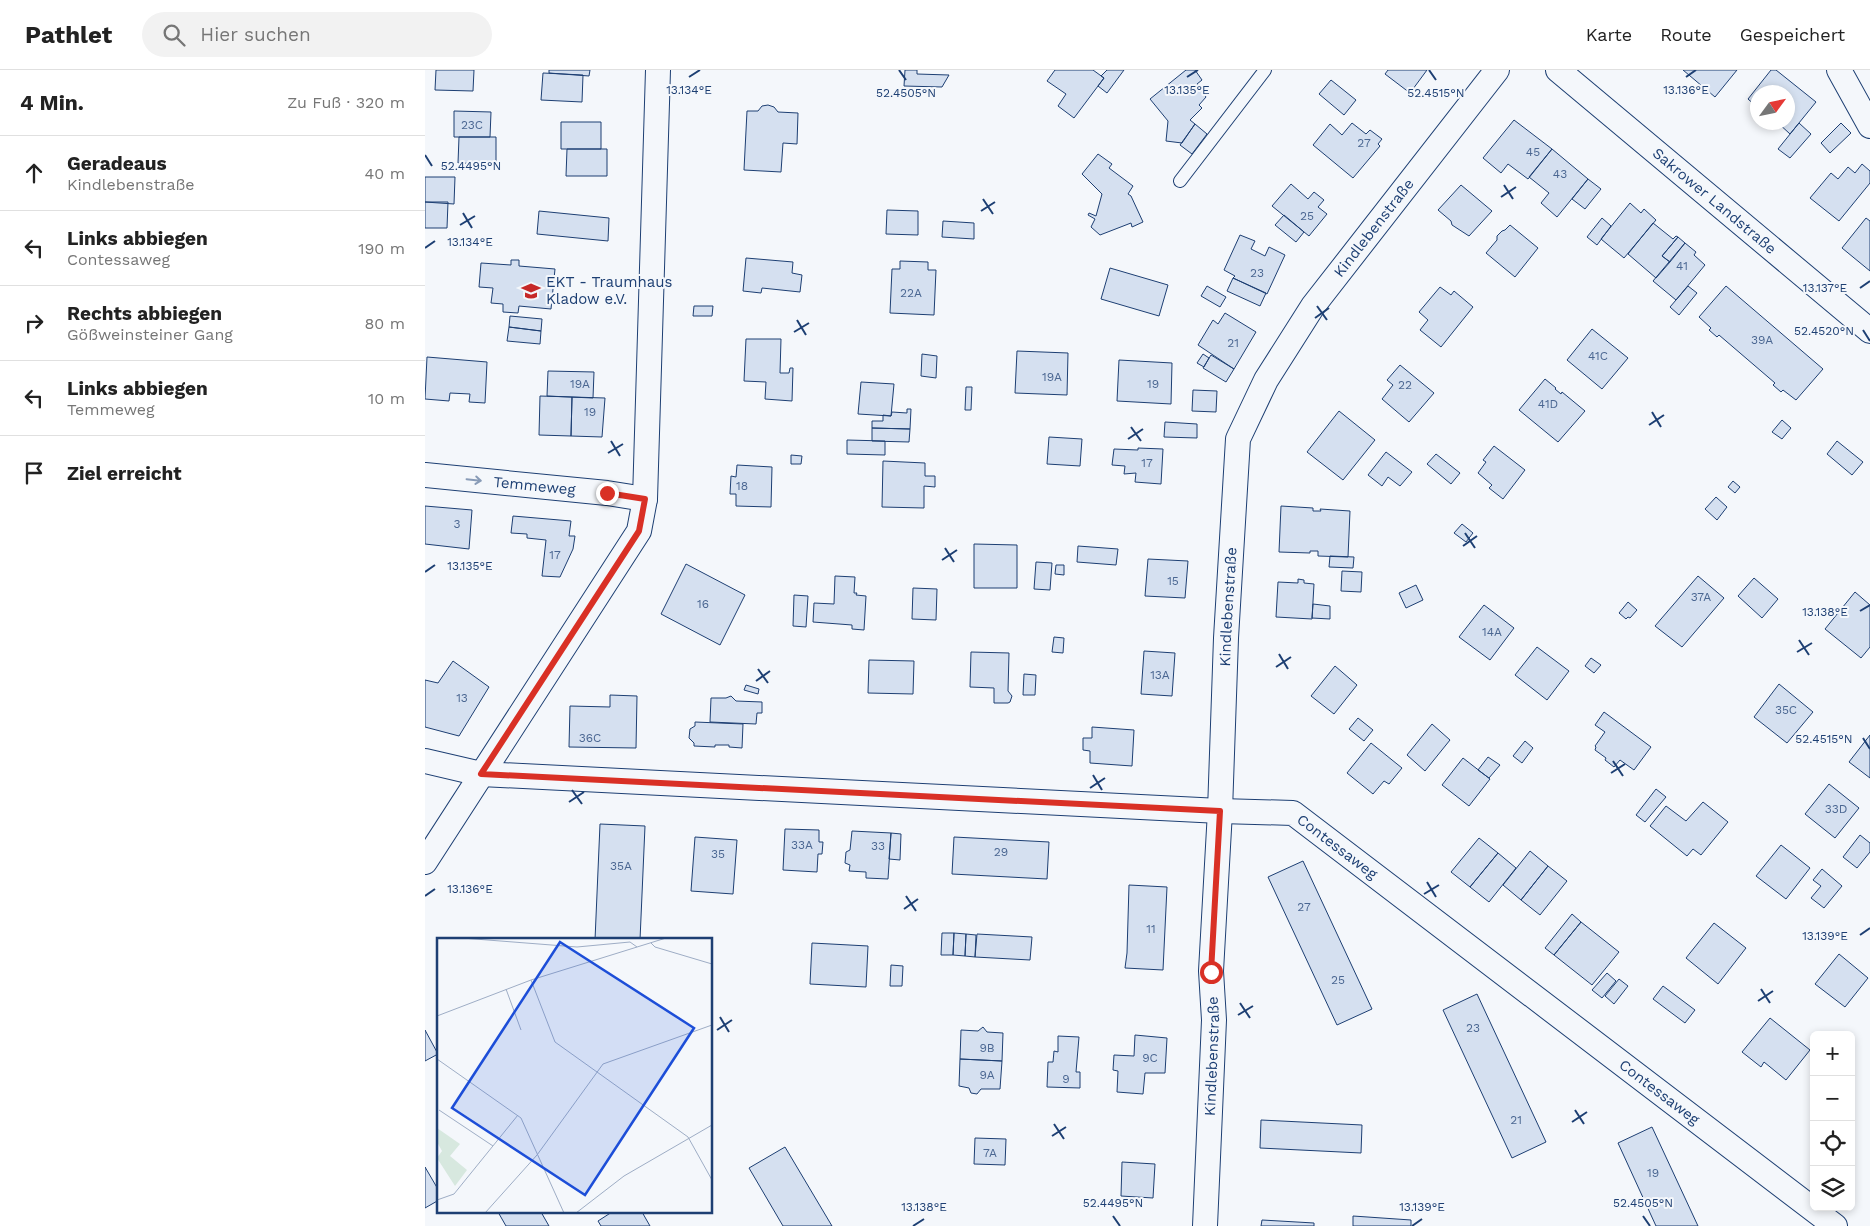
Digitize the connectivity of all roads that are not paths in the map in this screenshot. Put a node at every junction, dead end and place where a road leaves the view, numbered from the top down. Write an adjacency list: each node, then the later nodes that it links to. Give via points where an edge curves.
1 (658, 70): 10 (street)
2 (1265, 70): 7 (lane)
3 (1497, 70): 13 (street, Kindlebenstraße, via 1313,306 1266,380 1238,439)
4 (1558, 70): 8 (street, Sakrower Landstraße)
5 (1839, 70): 6 (street)
6 (1870, 126)
7 (1180, 181)
8 (1870, 331)
9 (425, 475): 10 (street, Temmeweg, one-way to 10)
10 (645, 499): 12 (street, via 639,531)
11 (425, 761): 12 (street, Contessaweg)
12 (481, 774): 13 (street, Contessaweg); 14 (street)
13 (1220, 811): 15 (street, Kindlebenstraße, via 1211,972 1214,1020); 16 (street, Contessaweg, via 1293,813)
14 (425, 862)
15 (1205, 1226)
16 (1835, 1226)

